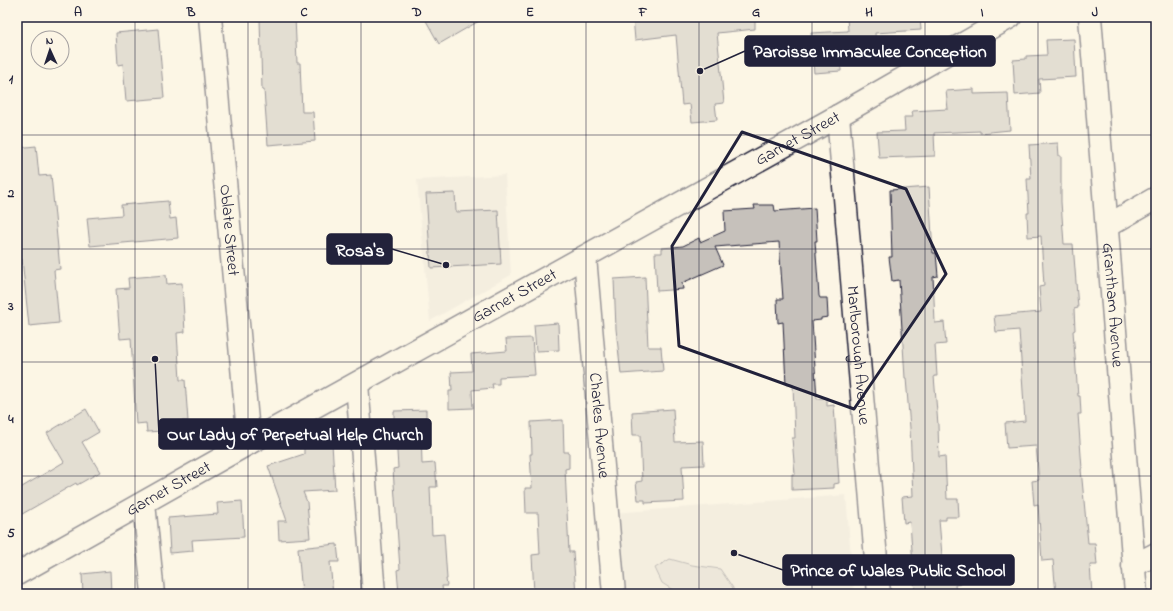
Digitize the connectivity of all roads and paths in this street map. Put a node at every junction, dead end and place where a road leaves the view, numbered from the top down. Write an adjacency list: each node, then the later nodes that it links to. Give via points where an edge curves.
1 (210, 17): 9 (street, Oblate Street)
2 (1010, 17): 4 (street, Garnet Street)
3 (1090, 17): 6 (street, Grantham Avenue)
4 (838, 116): 7 (street, Garnet Street); 17 (street, Marlborough Avenue)
5 (1156, 198): 6 (street)
6 (1107, 226): 12 (street, Grantham Avenue)
7 (585, 258): 8 (street, Garnet Street); 16 (street, Charles Avenue)
8 (357, 384): 9 (street, Garnet Street); 15 (street)
9 (249, 443): 10 (street, Garnet Street)
10 (144, 503): 13 (street, Garnet Street); 14 (street)
11 (1156, 554): 12 (street)
12 (1134, 566): 18 (street, Grantham Avenue)
13 (17, 574)
14 (152, 594)
15 (374, 594)
16 (614, 594)
17 (879, 594)
18 (1136, 594)

